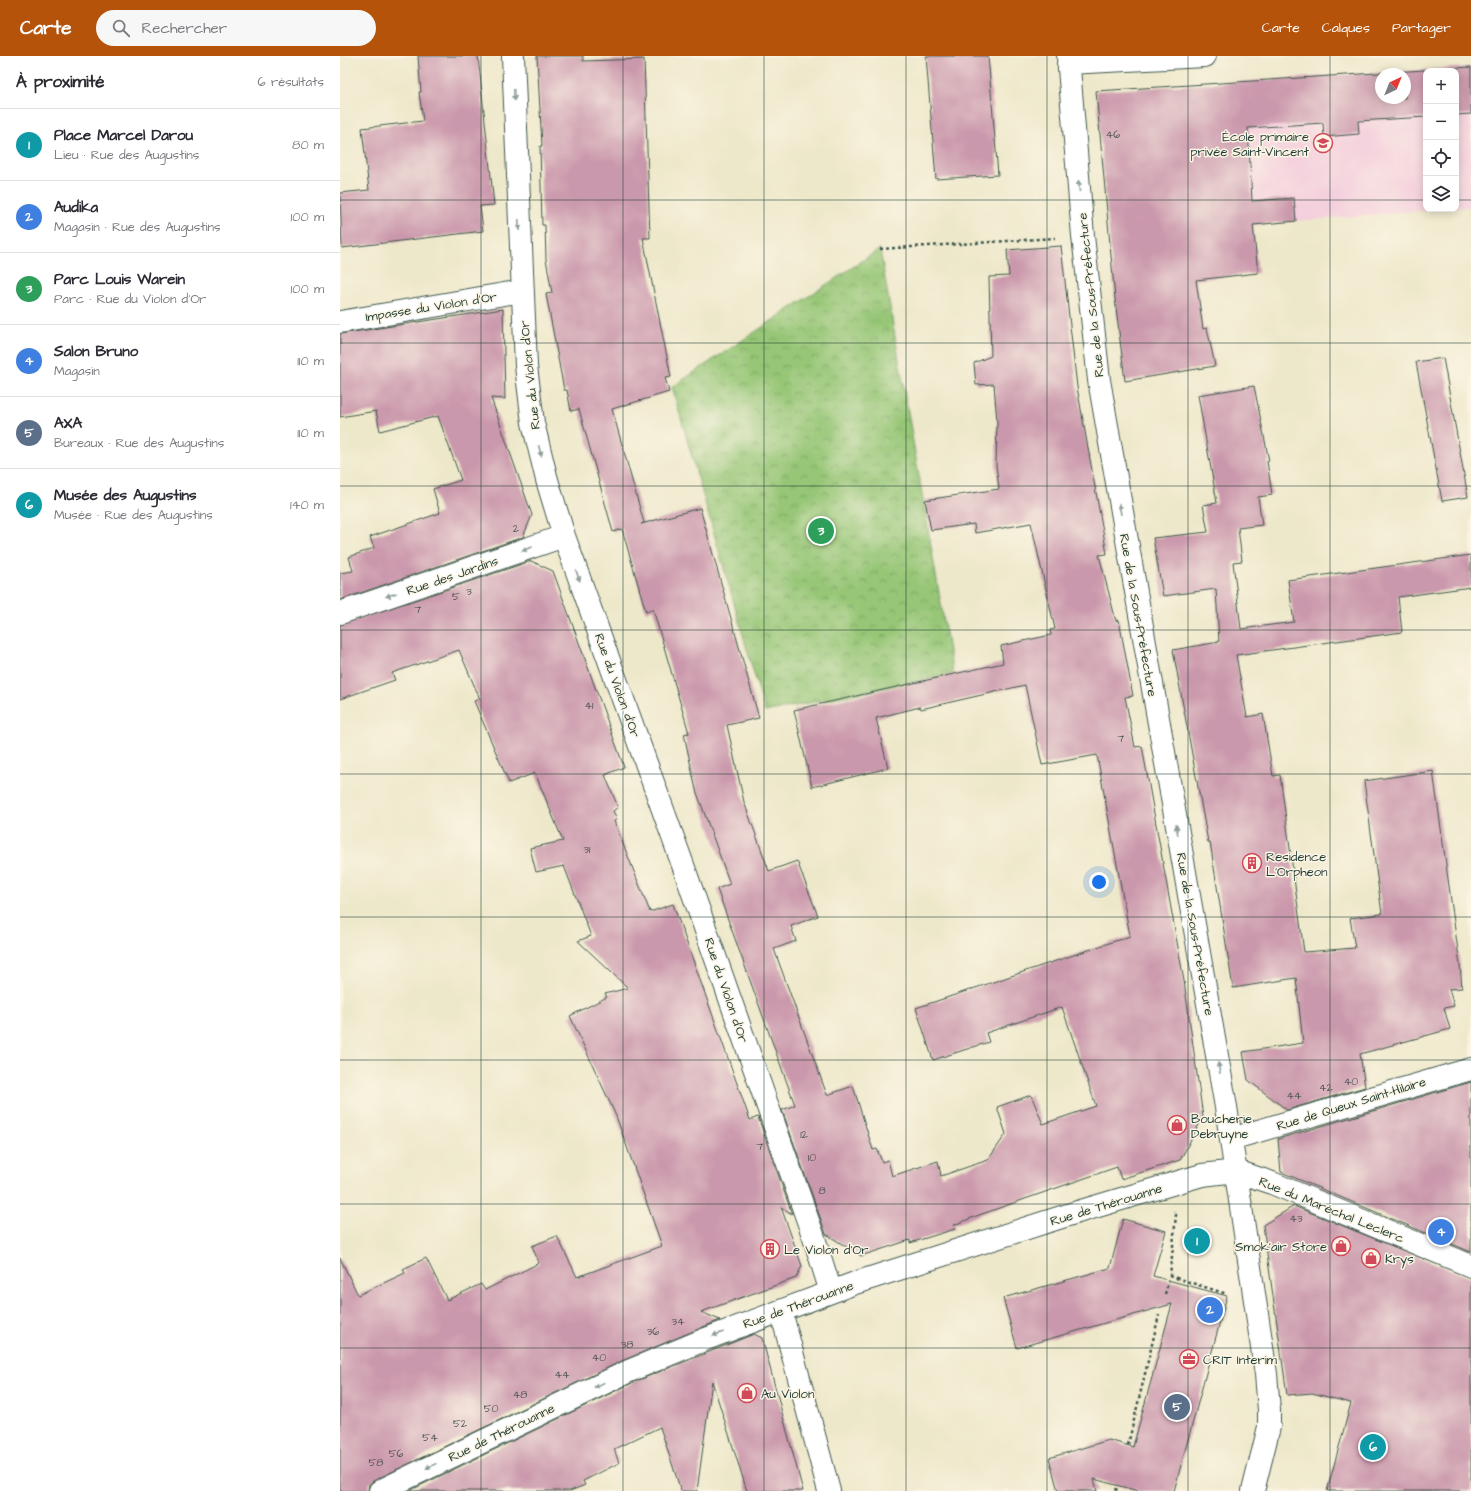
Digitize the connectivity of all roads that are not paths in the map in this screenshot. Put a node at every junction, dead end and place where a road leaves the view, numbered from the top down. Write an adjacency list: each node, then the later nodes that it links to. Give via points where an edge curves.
1 (513, 56): 4 (street, Rue du Violon d'Or, one-way to 4)
2 (1205, 56): 3 (street)
3 (1068, 60): 9 (street, Rue de la Sous-Préfecture, one-way to 3, via 1095,352)
4 (522, 291): 5 (street, Impasse du Violon d'Or); 6 (street, Rue du Violon d'Or, one-way to 6, via 526,366 533,423)
5 (340, 322)
6 (564, 536): 7 (street, Rue des Jardins, one-way to 7); 12 (street, Rue du Violon d'Or, one-way to 12, via 684,868)
7 (340, 613)
8 (1471, 1068): 9 (street, Rue de Queux Saint-Hilaire)
9 (1231, 1139): 10 (street, Rue de la Sous-Préfecture)
10 (1236, 1171): 11 (street, Rue du Maréchal Leclerc); 12 (street, Rue de Thérouanne, via 1202,1175 1071,1214); 16 (street, Rue de la Sous-Préfecture, via 1269,1410 1266,1444)
11 (1471, 1266)
12 (831, 1292): 13 (street, Rue de Thérouanne)
13 (781, 1311): 14 (street, Rue de Thérouanne, one-way to 14, via 706,1338 629,1371); 15 (street)
14 (380, 1491)
15 (829, 1491)
16 (1253, 1491)

